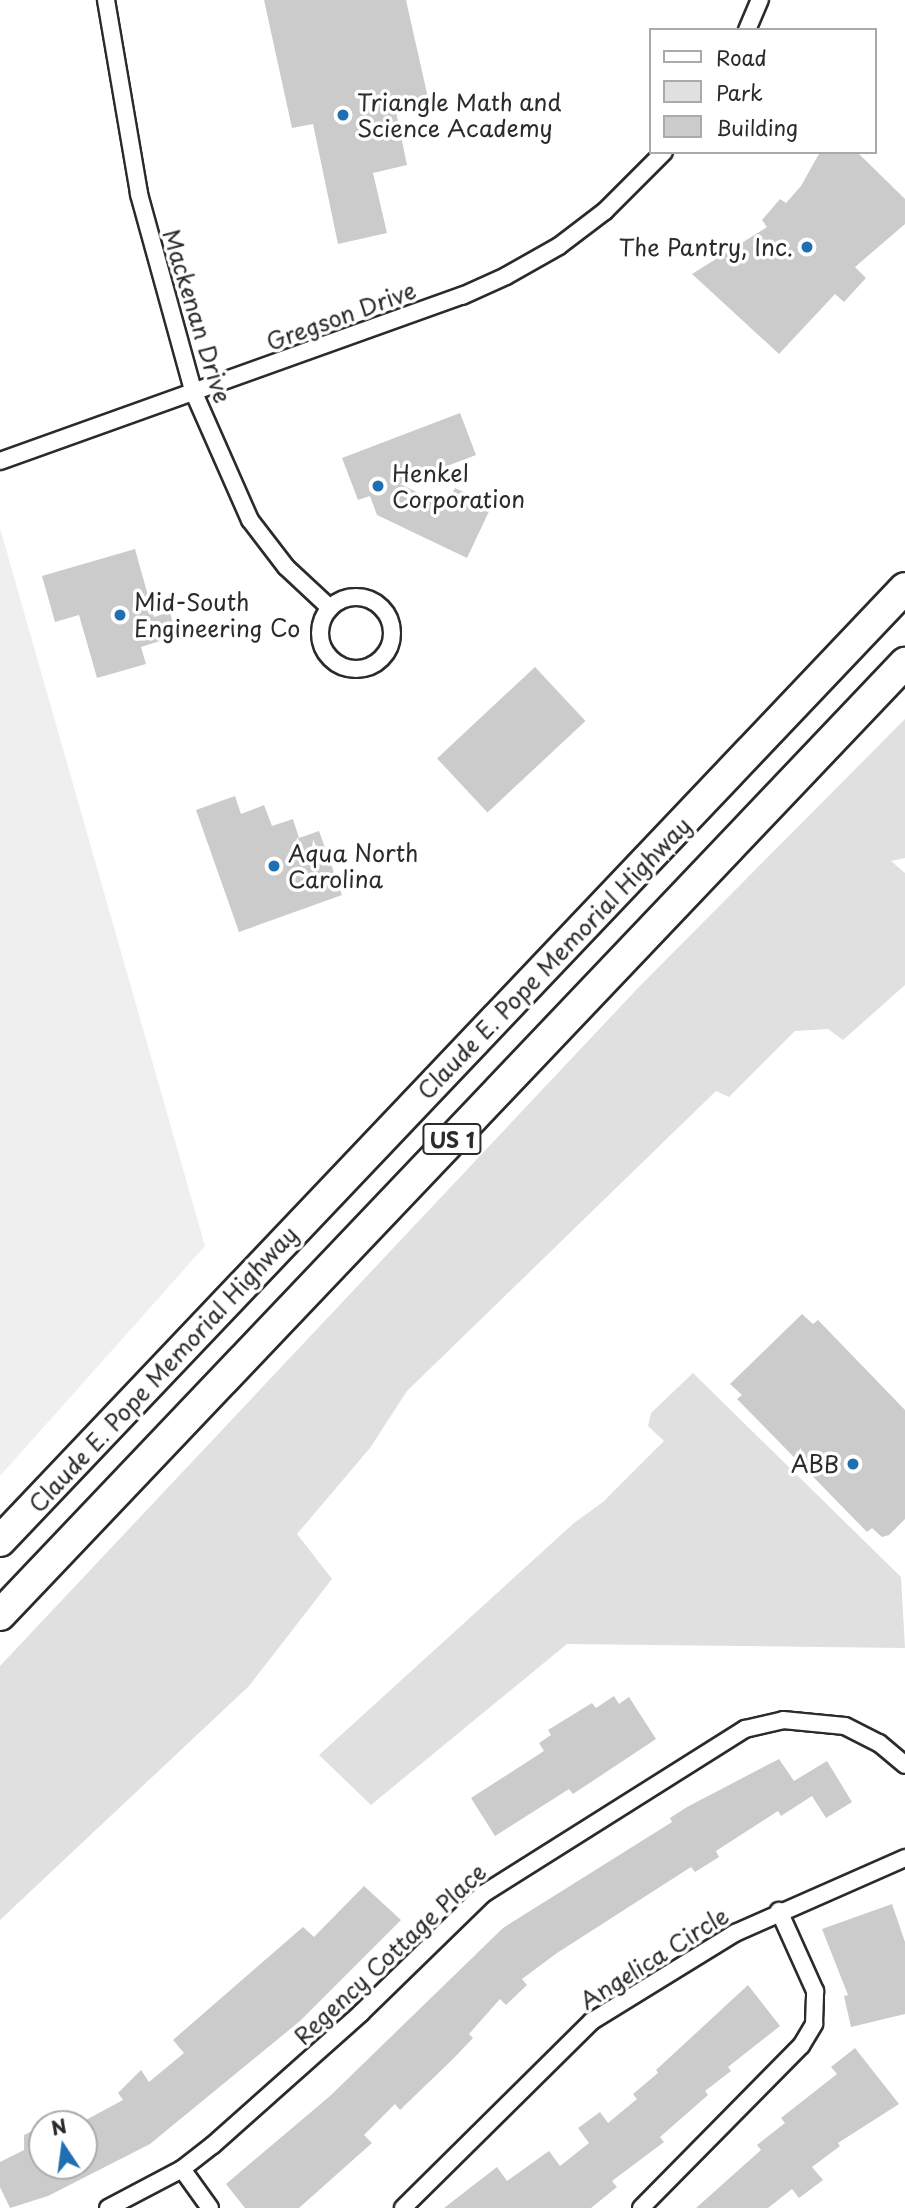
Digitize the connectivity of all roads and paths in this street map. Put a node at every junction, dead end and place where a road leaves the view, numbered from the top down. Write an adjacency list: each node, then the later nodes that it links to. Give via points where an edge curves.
1 (106, 0): 5 (street, Mackenan Drive, via 139,194)
2 (760, 0): 3 (street)
3 (748, 28)
4 (662, 154): 5 (street, Gregson Drive, via 605,211 559,246 506,276)
5 (194, 393): 6 (street, Gregson Drive); 8 (street, Mackenan Drive, via 250,520 286,568)
6 (0, 461)
7 (905, 588): 10 (highway, Claude E. Pope Memorial Highway / US 1)
8 (330, 608): 8 (street, via 320,629 332,660 364,669 384,657 393,634 385,611 364,598 352,597)
9 (905, 663): 11 (highway, US 1)
10 (0, 1541)
11 (0, 1615)
12 (905, 1765): 15 (street, Regency Cottage Place, via 879,1743 845,1726 783,1720 745,1729 484,1894 354,2020)
13 (905, 1857): 14 (street, Angelica Circle)
14 (779, 1911): 18 (street, Angelica Circle, via 708,1947 592,2021); 19 (street, via 815,1991 814,2024 801,2046)
15 (182, 2169): 16 (street, Regency Cottage Place); 17 (street)
16 (108, 2208)
17 (210, 2208)
18 (403, 2208)
19 (641, 2208)

